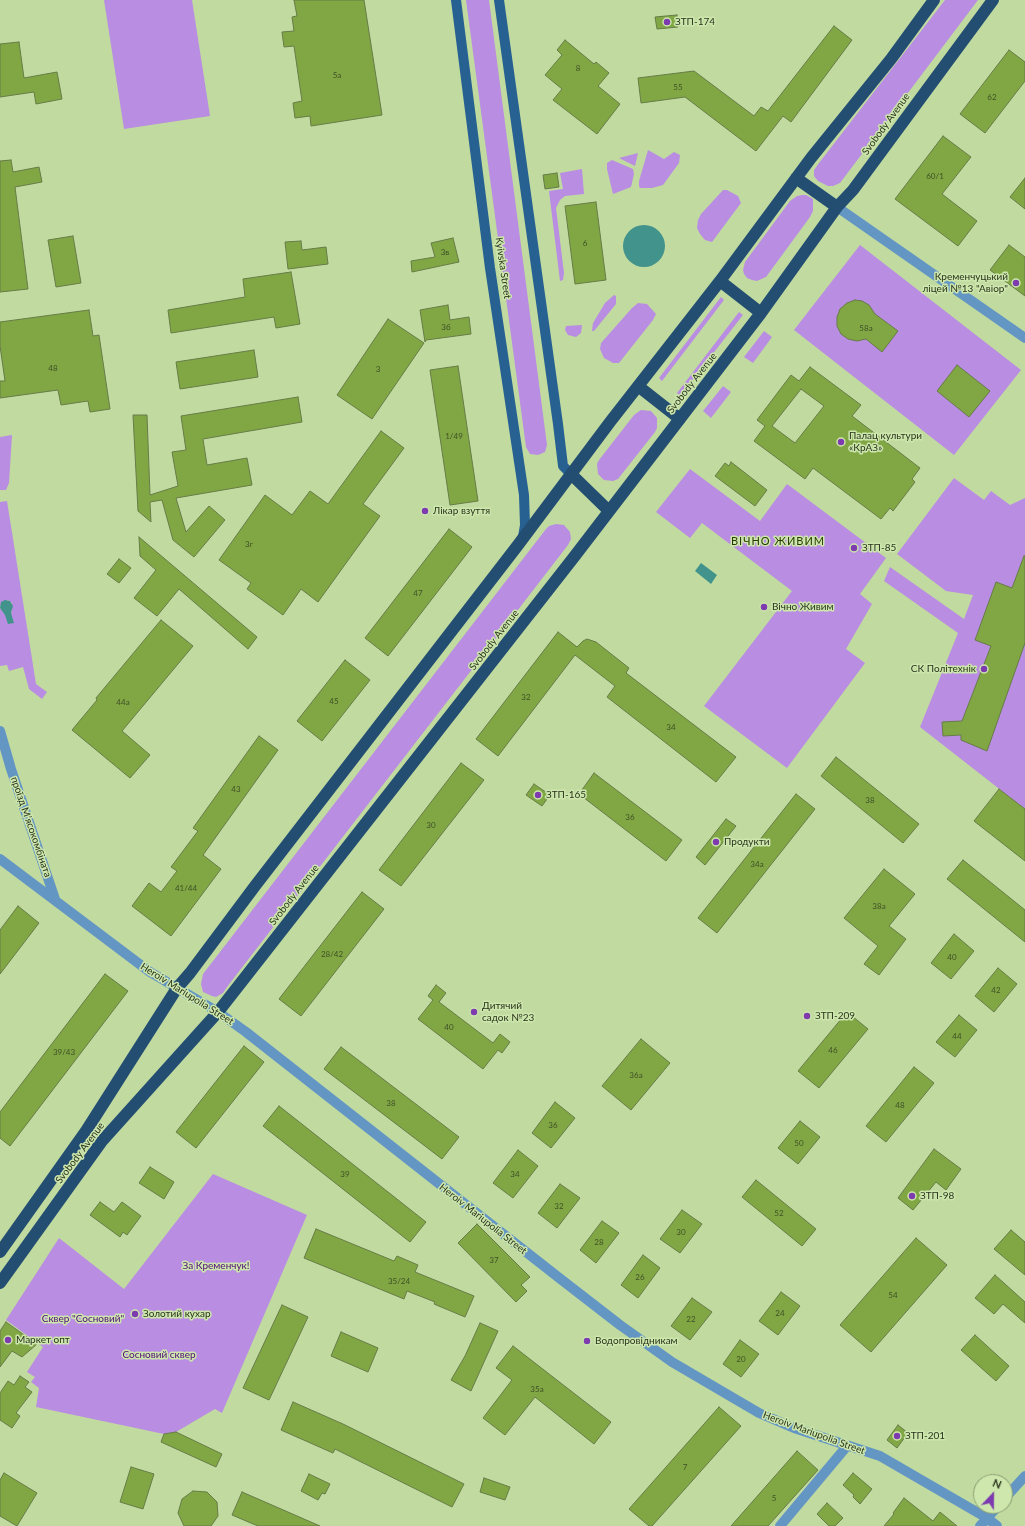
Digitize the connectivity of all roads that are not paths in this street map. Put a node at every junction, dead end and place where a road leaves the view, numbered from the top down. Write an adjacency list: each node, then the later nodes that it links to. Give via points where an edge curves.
1 (456, 0): 14 (main road, Kyivska Street, via 490,268 524,495 525,525)
2 (499, 0): 12 (main road, via 563,466)
3 (934, 0): 5 (highway, Svobody Avenue, via 891,59)
4 (993, 0): 6 (highway, Svobody Avenue, via 853,190)
5 (796, 178): 6 (highway); 7 (highway, Svobody Avenue)
6 (836, 207): 8 (highway, Svobody Avenue); 9 (street)
7 (720, 281): 8 (highway); 10 (highway, Svobody Avenue)
8 (761, 314): 11 (highway, Svobody Avenue)
9 (1025, 338)
10 (638, 386): 11 (highway); 12 (highway, Svobody Avenue)
11 (680, 419): 13 (highway, Svobody Avenue)
12 (571, 474): 13 (highway); 14 (highway, Svobody Avenue)
13 (609, 511): 19 (highway, Svobody Avenue)
14 (522, 539): 18 (highway, Svobody Avenue)
15 (0, 731): 17 (street, проїзд Мʼясокомбіната)
16 (0, 859): 17 (street, Heroiv Mariupolia Street)
17 (55, 899): 18 (street, Heroiv Mariupolia Street, via 150,972)
18 (177, 988): 19 (street, Heroiv Mariupolia Street); 20 (highway, Svobody Avenue, via 86,1131)
19 (218, 1012): 21 (highway, Svobody Avenue, via 102,1141); 22 (street, Heroiv Mariupolia Street, via 570,1287 672,1362 759,1413)
20 (0, 1252)
21 (0, 1283)
22 (847, 1446): 26 (street, Heroiv Mariupolia Street, via 880,1456); 27 (street)
23 (1025, 1476): 24 (street)
24 (1013, 1489)
25 (991, 1514): 26 (street)
26 (984, 1522): 28 (street, Heroiv Mariupolia Street)
27 (780, 1526)
28 (997, 1526)

